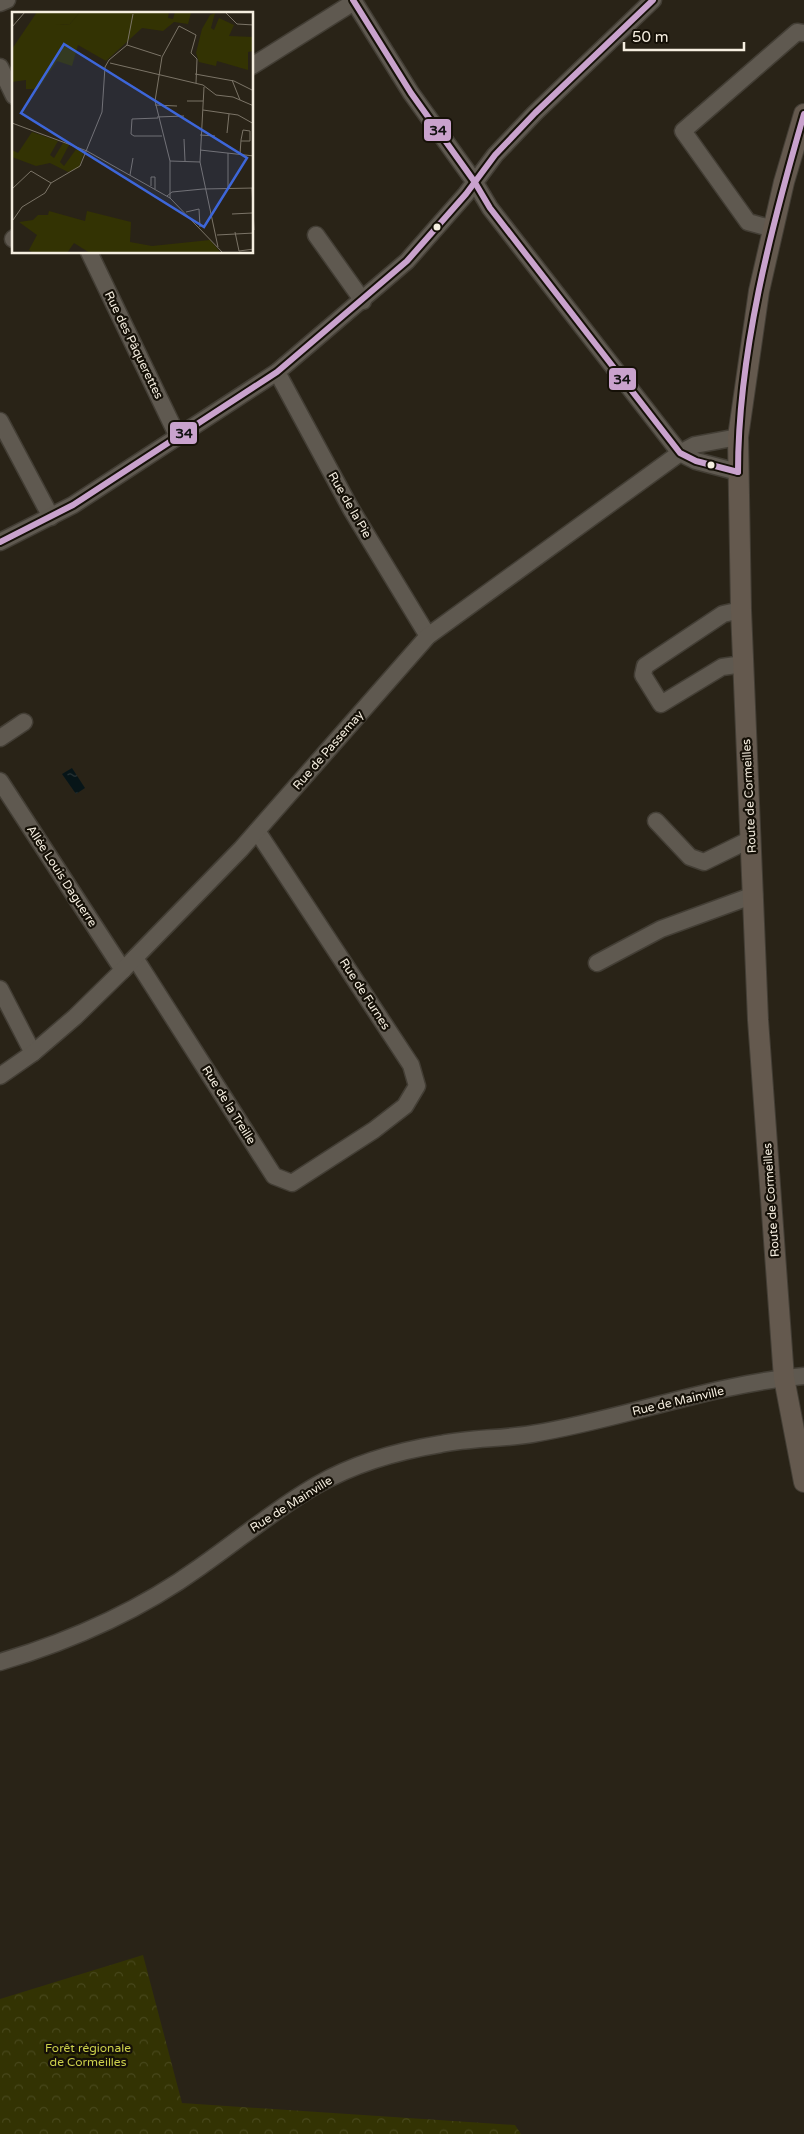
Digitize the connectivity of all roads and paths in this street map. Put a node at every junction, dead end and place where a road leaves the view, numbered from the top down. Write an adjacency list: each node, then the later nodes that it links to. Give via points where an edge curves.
1 (7, 0): 4 (street)
2 (653, 0): 10 (street, via 535,113)
3 (354, 1): 6 (street); 10 (street, via 411,93)
4 (0, 3)
5 (804, 33): 11 (street, via 797,32 683,132 748,222)
6 (254, 65)
7 (1, 73): 8 (street)
8 (12, 92)
9 (804, 114): 11 (main road, Route de Cormeilles)
10 (474, 181): 14 (street, via 407,261); 19 (street, via 490,208)
11 (773, 229): 18 (main road, Route de Cormeilles, via 758,291)
12 (316, 235): 14 (street)
13 (90, 254): 17 (street, Rue des Pâquerettes)
14 (363, 301): 15 (street)
15 (277, 372): 17 (street); 24 (street, Rue de la Pie, via 351,508)
16 (0, 421): 21 (street)
17 (178, 437): 21 (street)
18 (738, 437): 19 (street, Rue de Passemay, via 695,445); 20 (main road, Route de Cormeilles)
19 (680, 453): 20 (street, via 696,461); 24 (street, Rue de Passemay)
20 (738, 472): 23 (main road, Route de Cormeilles)
21 (51, 517): 22 (street)
22 (0, 542)
23 (741, 610): 25 (main road, Route de Cormeilles); 25 (street, via 723,614 645,666 643,671 661,704 722,667)
24 (428, 636): 30 (street, Rue de Passemay)
25 (743, 664): 31 (main road, Route de Cormeilles)
26 (24, 722): 27 (street)
27 (0, 738)
28 (0, 781): 35 (street, Allée Louis Daguerre)
29 (656, 821): 31 (street, via 690,857 704,862)
30 (257, 831): 33 (street, Rue de Passemay); 39 (street, Rue de Furnes, via 411,1065 417,1086 405,1106)
31 (751, 839): 32 (main road, Route de Cormeilles)
32 (754, 895): 34 (street, via 661,928); 41 (main road, Route de Cormeilles, via 758,1020)
33 (135, 958): 35 (street, Rue de Passemay); 39 (street, Rue de la Treille, via 274,1176 292,1183)
34 (597, 963)
35 (123, 970): 37 (street, Rue de Passemay)
36 (0, 989): 37 (street)
37 (33, 1053): 38 (street, Rue de Passemay)
38 (0, 1076)
39 (352, 1144)
40 (804, 1376): 41 (street, Rue de Mainville)
41 (784, 1378): 42 (main road, Route de Cormeilles); 43 (street, Rue de Mainville, via 532,1434 441,1444 375,1459 318,1484 259,1522 200,1568 140,1605 98,1627)
42 (804, 1482)
43 (0, 1662)

